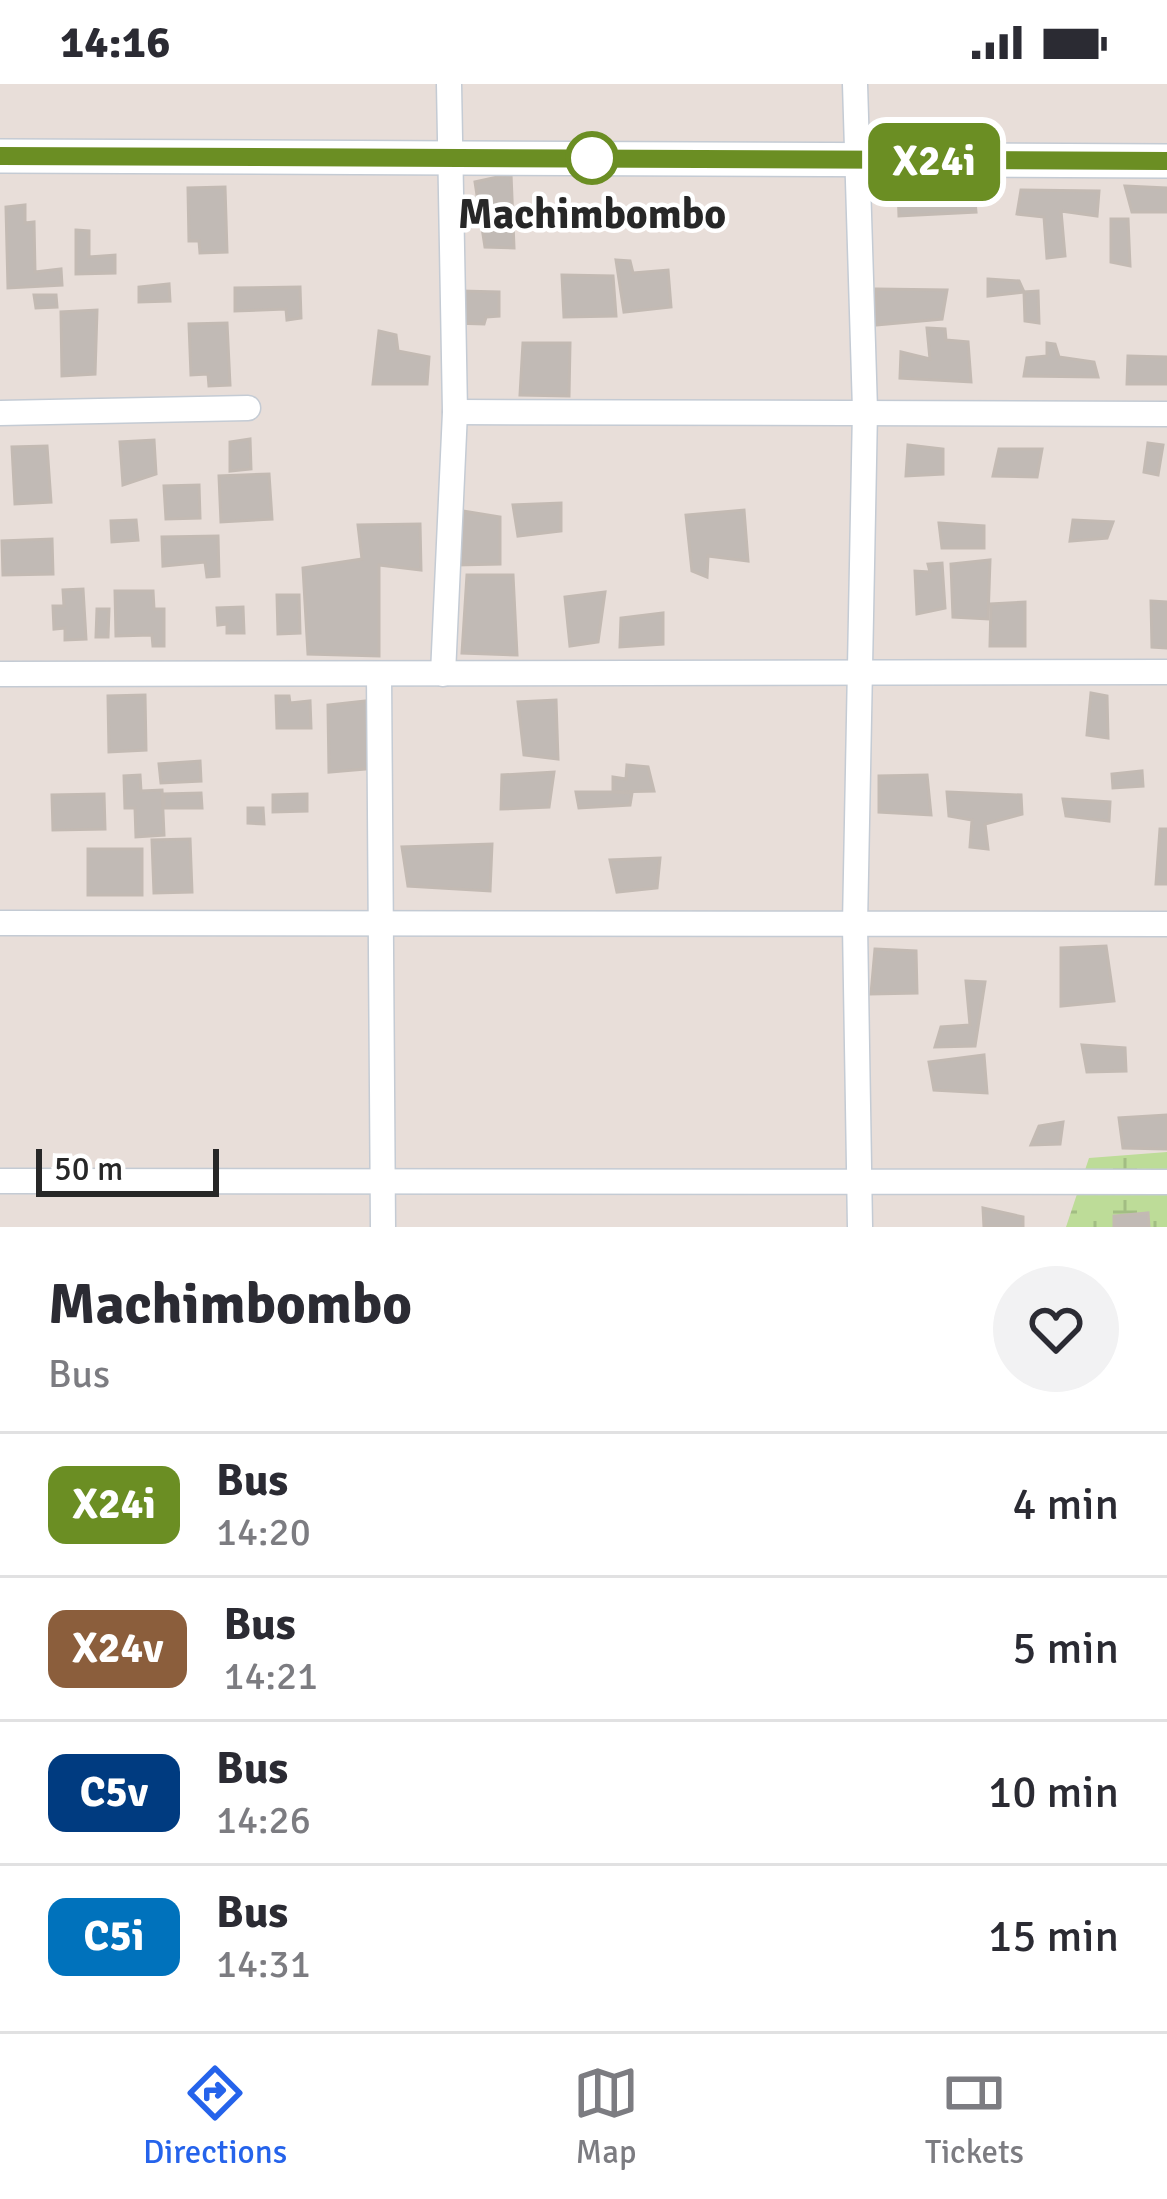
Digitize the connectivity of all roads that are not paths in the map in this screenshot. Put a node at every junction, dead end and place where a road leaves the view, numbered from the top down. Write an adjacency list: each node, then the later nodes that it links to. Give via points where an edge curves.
1 (449, 84): 4 (street)
2 (855, 84): 6 (street)
3 (0, 156): 4 (street)
4 (450, 159): 6 (street); 9 (street)
5 (1167, 161): 6 (street)
6 (855, 162): 8 (street)
7 (248, 408): 10 (street)
8 (865, 410): 9 (street); 11 (street); 12 (street)
9 (455, 412): 16 (street)
10 (0, 413)
11 (1167, 415)
12 (860, 671): 13 (street); 16 (street); 19 (street)
13 (1167, 672)
14 (0, 674): 15 (street)
15 (379, 674): 16 (street); 20 (street)
16 (442, 674)
17 (0, 923): 20 (street)
18 (1167, 924): 19 (street)
19 (855, 925): 20 (street); 23 (street)
20 (380, 926): 24 (street)
21 (0, 1181): 24 (street)
22 (1167, 1181): 23 (street)
23 (859, 1182): 24 (street); 26 (street)
24 (381, 1183): 25 (street)
25 (383, 1227)
26 (860, 1227)

